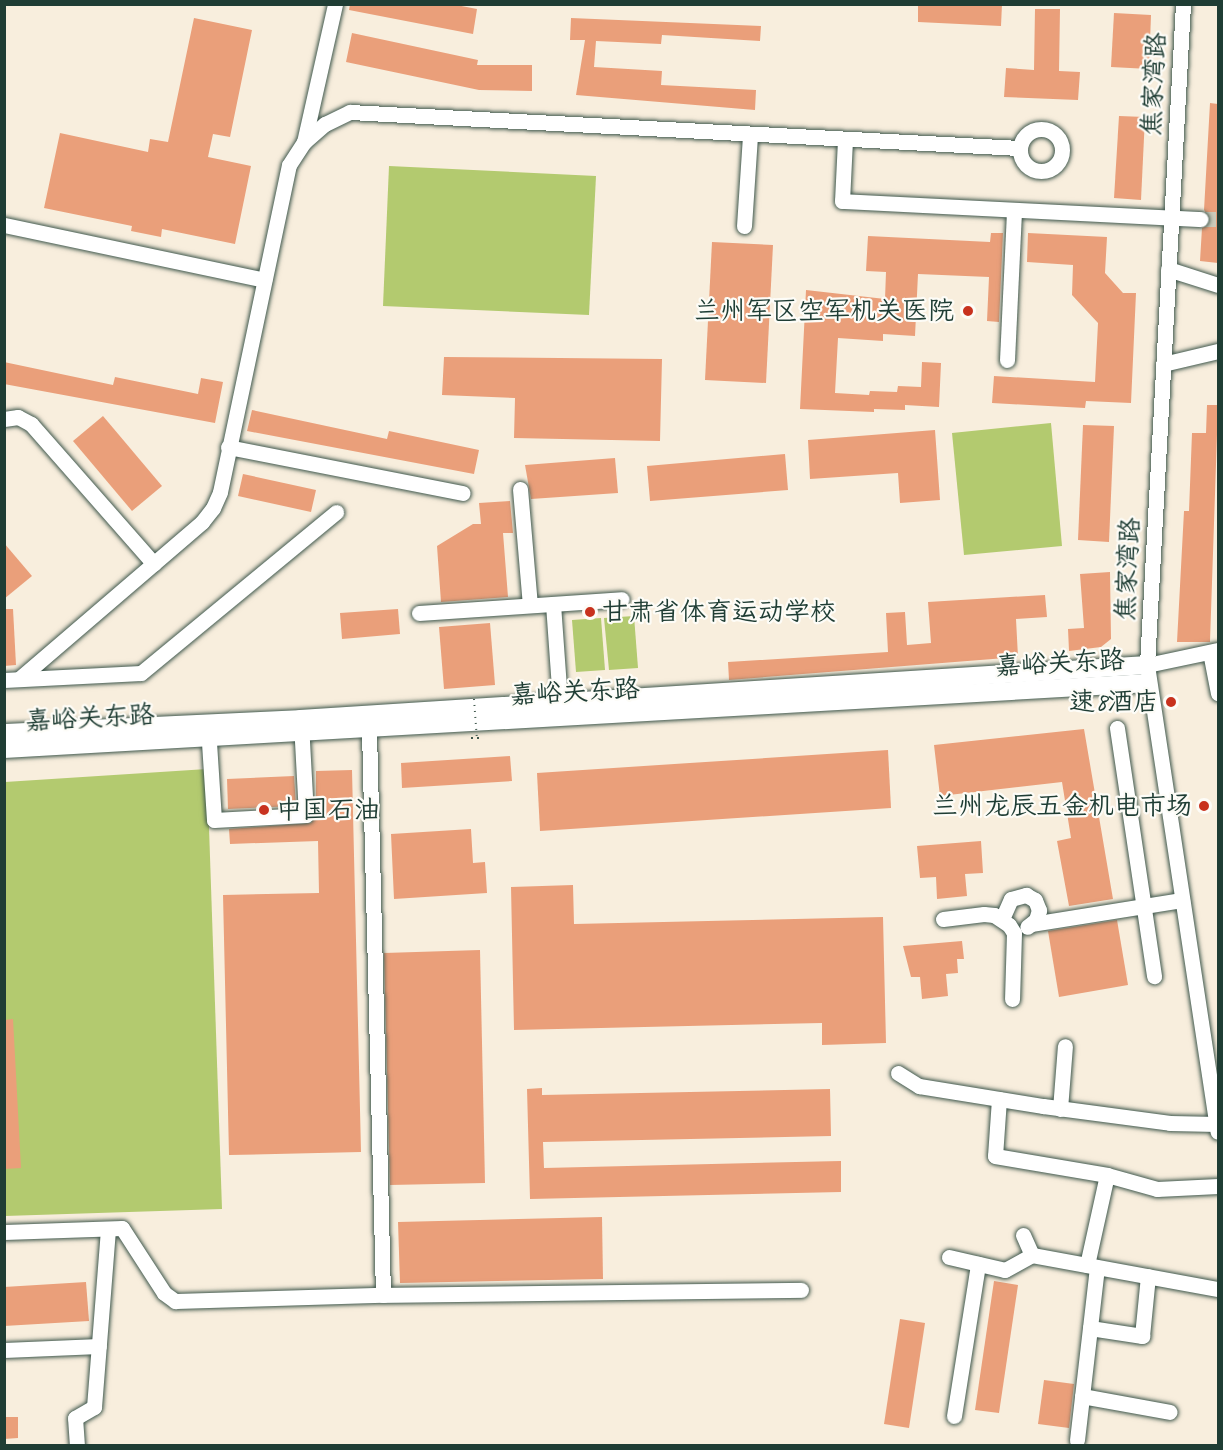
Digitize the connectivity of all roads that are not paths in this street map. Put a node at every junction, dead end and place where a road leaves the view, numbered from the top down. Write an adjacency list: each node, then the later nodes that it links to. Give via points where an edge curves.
1 (335, 4): 5 (street)
2 (1183, 4): 9 (street, 焦家湾路)
3 (750, 135): 4 (street); 5 (street, via 350,112 325,124); 11 (street)
4 (845, 140): 6 (street); 7 (street, via 842,201)
5 (304, 142): 13 (street, via 289,165)
6 (1020, 148)
7 (1014, 211): 9 (street); 16 (street)
8 (1201, 219): 9 (street)
9 (1171, 220): 12 (street, 焦家湾路)
10 (4, 225): 13 (street)
11 (744, 226)
12 (1168, 269): 14 (street); 17 (street, 焦家湾路)
13 (264, 280): 19 (street)
14 (1218, 285)
15 (1218, 351): 17 (street)
16 (1007, 360)
17 (1163, 364): 29 (street, 焦家湾路)
18 (4, 418): 23 (street, via 18,417 31,424)
19 (228, 447): 21 (street); 23 (street, via 213,508)
20 (520, 489): 26 (street)
21 (463, 493)
22 (336, 512): 30 (street, via 141,673)
23 (154, 564): 30 (street)
24 (622, 599): 25 (street)
25 (553, 604): 26 (street); 32 (street)
26 (530, 605): 27 (street)
27 (419, 613)
28 (1214, 651): 29 (street); 31 (street)
29 (1147, 674): 32 (main road, 嘉峪关东路); 36 (main road, 嘉峪关东路); 39 (street, 焦家湾路)
30 (12, 679)
31 (1218, 693)
32 (560, 702): 33 (main road, 嘉峪关东路)
33 (301, 725): 35 (main road, 嘉峪关东路); 35 (street, via 306,815 214,820); 36 (main road, 嘉峪关东路)
34 (1117, 728): 40 (street)
35 (208, 730): 37 (main road, 嘉峪关东路); 38 (main road, 嘉峪关东路)
36 (369, 730): 64 (street)
37 (4, 733)
38 (4, 749)
39 (1182, 900): 40 (street); 51 (street, 焦家湾路)
40 (1144, 908): 43 (street); 45 (street)
41 (943, 919): 42 (street, via 984,914)
42 (1002, 919): 43 (street, via 1011,899 1026,895 1038,905 1038,916); 44 (street)
43 (1032, 924): 44 (street)
44 (1014, 933): 46 (street)
45 (1154, 976)
46 (1012, 999)
47 (1065, 1046): 50 (street)
48 (898, 1073): 49 (street, via 919,1086)
49 (999, 1099): 50 (street); 52 (street, via 995,1156)
50 (1060, 1109): 51 (street)
51 (1218, 1128)
52 (1107, 1175): 53 (street, via 1157,1188); 60 (street)
53 (1218, 1186)
54 (115, 1229): 55 (street); 64 (street, via 164,1293 176,1301); 66 (street)
55 (4, 1232)
56 (1023, 1235): 57 (street)
57 (1032, 1255): 59 (street, via 1005,1270); 60 (street)
58 (949, 1257): 59 (street)
59 (978, 1264): 70 (street)
60 (1092, 1266): 61 (street); 65 (street)
61 (1148, 1276): 62 (street); 65 (street, via 1142,1336)
62 (1218, 1289)
63 (801, 1290): 64 (street)
64 (383, 1295)
65 (1090, 1328): 68 (street)
66 (99, 1346): 67 (street); 72 (street, via 94,1407 75,1418)
67 (4, 1350)
68 (1082, 1396): 69 (street); 71 (street)
69 (1170, 1412)
70 (954, 1416)
71 (1077, 1440)
72 (77, 1446)

